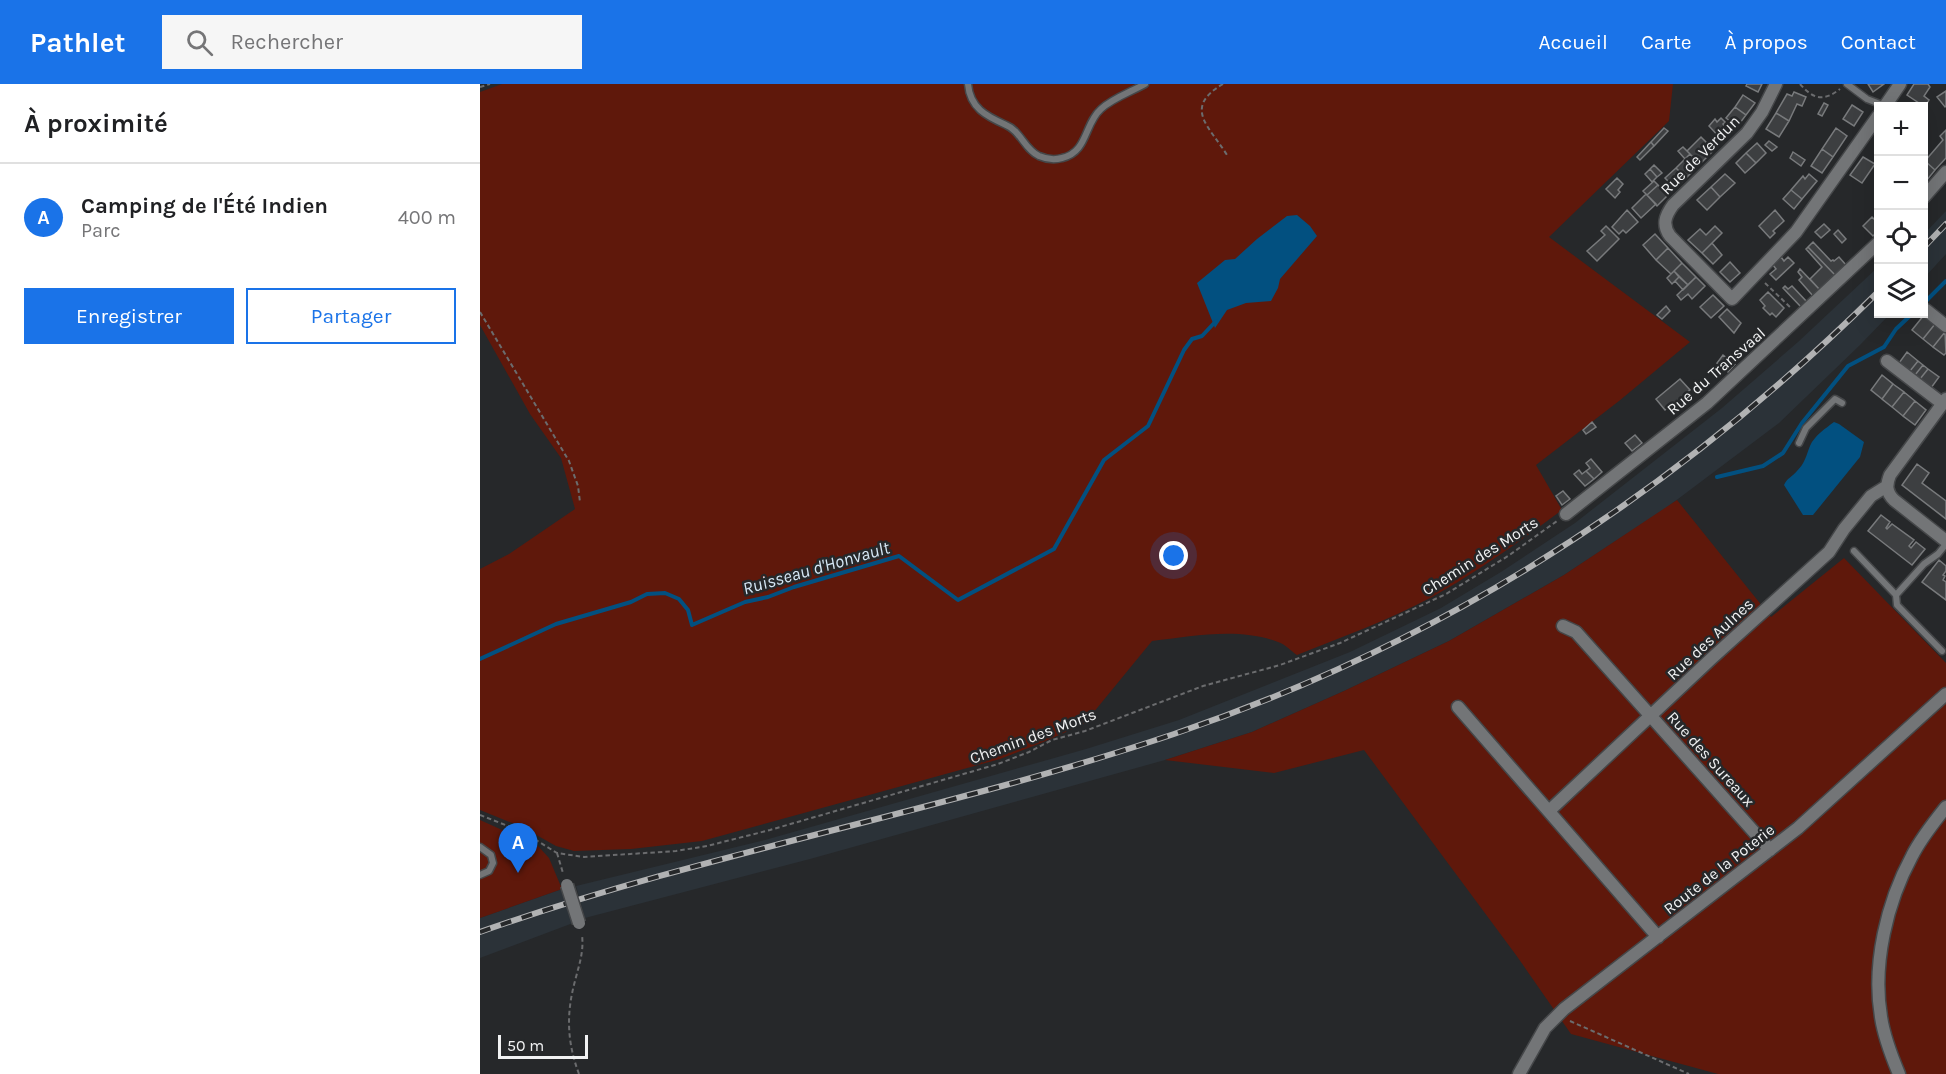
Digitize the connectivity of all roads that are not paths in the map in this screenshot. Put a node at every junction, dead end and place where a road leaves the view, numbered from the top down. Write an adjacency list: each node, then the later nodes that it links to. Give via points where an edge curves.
1 (968, 84): 2 (lane, via 972,102 981,113 1013,128 1034,153 1057,159 1078,149 1103,107)
2 (1145, 84)
3 (1776, 84): 8 (street, Rue de Verdun, via 1747,133 1673,205 1665,219 1670,236 1732,299 1803,223)
4 (1846, 84): 6 (lane)
5 (1900, 84): 7 (street)
6 (1875, 102)
7 (1888, 102)
8 (1874, 122)
9 (1946, 172): 10 (street)
10 (1928, 192)
11 (1874, 247): 19 (street, Rue du Transvaal, via 1698,411)
12 (1928, 312): 13 (street)
13 (1946, 326)
14 (1887, 361): 15 (street)
15 (1944, 401): 18 (street, via 1890,475)
16 (1842, 404): 17 (lane, via 1835,399 1806,428)
17 (1799, 442)
18 (1887, 486): 20 (street, via 1893,500); 27 (street, Rue des Aulnes, via 1871,496 1829,552)
19 (1566, 514)
20 (1946, 542): 22 (lane)
21 (1854, 551): 22 (lane)
22 (1896, 595): 24 (lane, via 1897,604)
23 (1563, 626): 27 (street, Rue des Sureaux, via 1576,632)
24 (1942, 651)
25 (1946, 694): 31 (street, Route de la Poterie)
26 (1458, 707): 29 (street)
27 (1651, 717): 29 (street, Rue des Aulnes); 31 (street, Rue des Sureaux)
28 (1946, 807): 37 (street, via 1911,857 1896,891 1885,932 1879,1005 1885,1037)
29 (1549, 811): 35 (street)
30 (480, 847): 32 (lane, via 491,855 493,863 489,871)
31 (1770, 850): 35 (street, Route de la Poterie)
32 (480, 875)
33 (567, 885): 34 (street, bridge)
34 (579, 923)
35 (1658, 937): 36 (street, Route de la Poterie, via 1556,1016)
36 (1519, 1074)
37 (1899, 1074)

